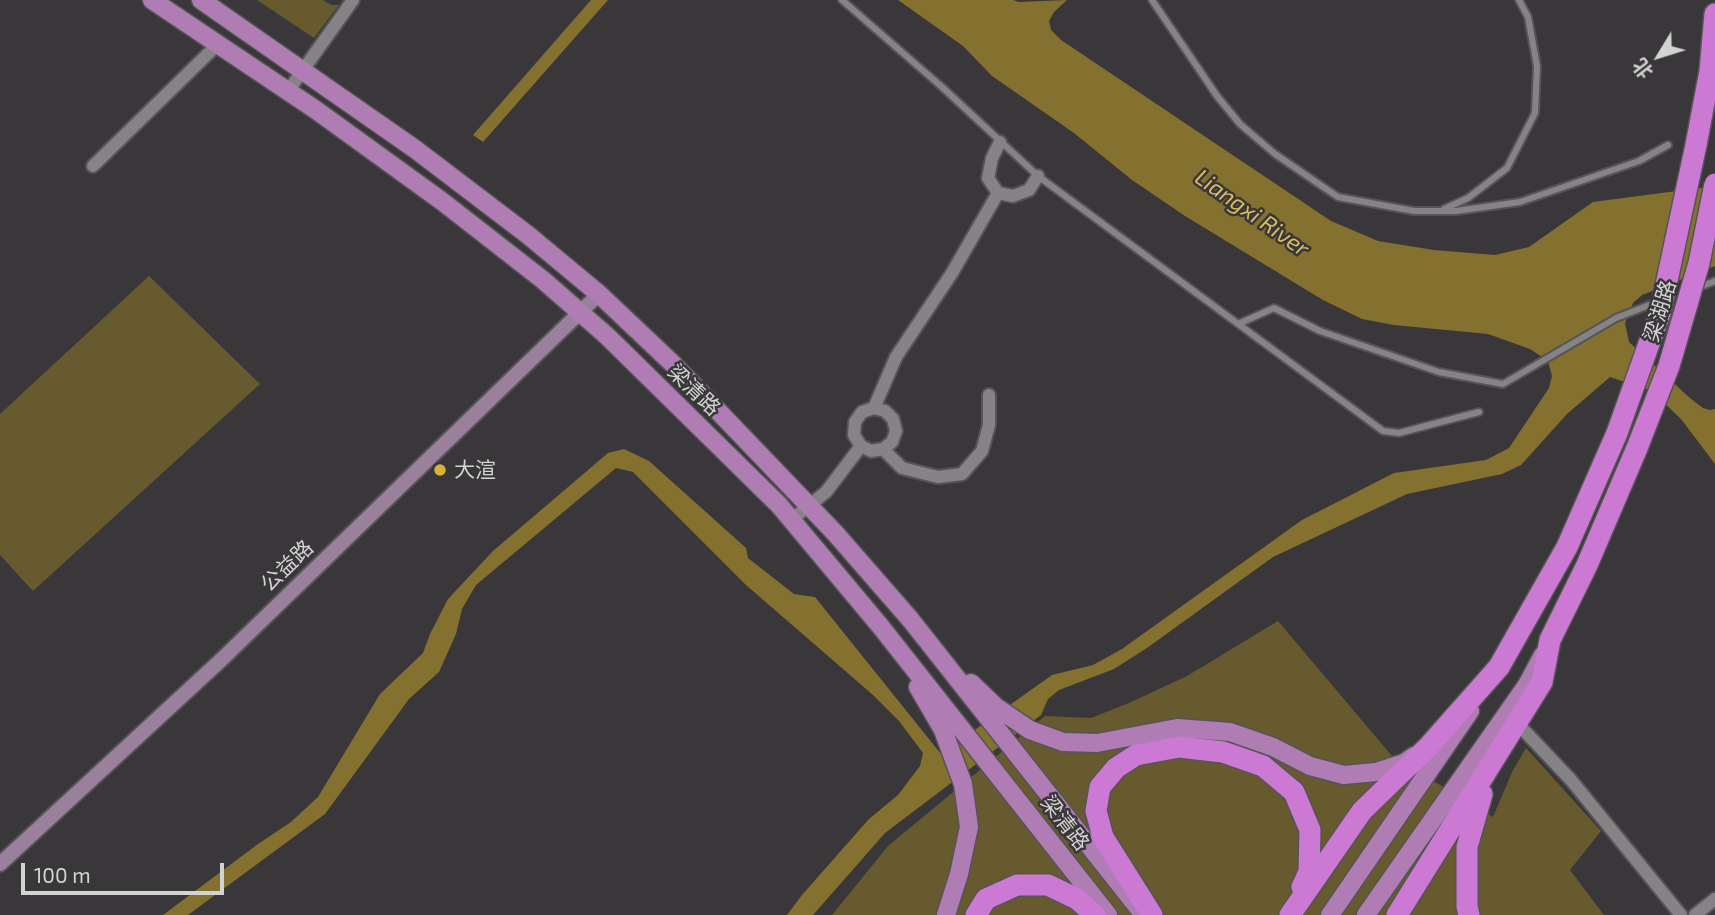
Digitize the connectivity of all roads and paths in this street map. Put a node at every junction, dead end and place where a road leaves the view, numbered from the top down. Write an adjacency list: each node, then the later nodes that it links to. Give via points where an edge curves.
1 (152, 0): 8 (main road, 梁清路)
2 (201, 0): 9 (main road, 梁清路)
3 (353, 0): 9 (street)
4 (842, 0): 11 (lane)
5 (1152, 0): 17 (lane, via 1217,96 1240,124 1275,154 1338,197 1414,211)
6 (1519, 0): 17 (lane, via 1528,17 1537,65 1535,113 1507,168 1468,198)
7 (1715, 14): 31 (highway, bridge, via 1710,71 1660,313 1617,433 1567,547)
8 (218, 44): 10 (main road, 梁清路); 13 (street)
9 (303, 70): 10 (street); 19 (main road, 梁清路, via 415,149)
10 (288, 91): 20 (main road, 梁清路, via 443,202)
11 (1000, 142): 14 (lane); 16 (street, via 988,178)
12 (1668, 145): 17 (lane, via 1639,161 1520,202)
13 (93, 166)
14 (1038, 176): 16 (street, via 1029,190 1013,196); 21 (lane)
15 (1715, 184): 30 (highway, 梁湖路, bridge, via 1699,263 1669,366 1587,565)
16 (998, 193): 23 (street, via 896,357)
17 (1440, 211)
18 (1715, 281): 21 (lane, via 1616,318 1503,384 1439,372 1320,331 1274,308)
19 (598, 294): 20 (street, 公益路); 27 (main road, 梁清路, via 672,363)
20 (579, 312): 28 (main road, 梁清路); 36 (street, 公益路, via 221,660)
21 (1238, 324): 24 (lane, via 1383,431 1399,433)
22 (989, 395): 26 (street, via 989,425 982,451 962,474 938,477 902,468)
23 (874, 408): 25 (street, via 862,412 855,422 854,435); 26 (street, via 893,419 896,431)
24 (1479, 412)
25 (861, 446): 26 (street); 27 (street, via 826,492)
26 (883, 449)
27 (808, 505): 28 (street); 29 (main road, 梁清路)
28 (792, 520): 33 (main road, 梁清路, via 881,627)
29 (920, 632): 34 (main road, via 996,707 1030,730 1063,742 1097,743 1177,729 1230,732 1310,766 1344,775 1404,763); 42 (main road, 梁清路)
30 (1550, 640): 32 (highway, 梁湖路, via 1542,682); 46 (main road, via 1527,685)
31 (1499, 667): 34 (highway); 45 (main road)
32 (1517, 723): 35 (highway, 梁湖路); 49 (street, via 1572,780)
33 (950, 725): 38 (main road, via 969,827); 41 (main road, 梁清路, via 995,771)
34 (1429, 746): 44 (highway, via 1362,811)
35 (1502, 748): 47 (highway); 48 (highway, via 1482,794 1467,847)
36 (0, 864)
37 (1715, 898): 50 (street)
38 (946, 915)
39 (976, 915): 40 (highway, via 986,899 1017,885 1048,885 1077,899)
40 (1095, 915)
41 (1108, 915)
42 (1144, 915)
43 (1152, 915): 44 (highway, via 1103,837 1096,811 1100,787 1116,768 1136,755 1179,747 1223,752 1263,766 1293,792 1310,830 1309,872)
44 (1290, 915)
45 (1330, 915)
46 (1366, 915)
47 (1397, 915)
48 (1469, 915)
49 (1681, 915)
50 (1695, 915)

